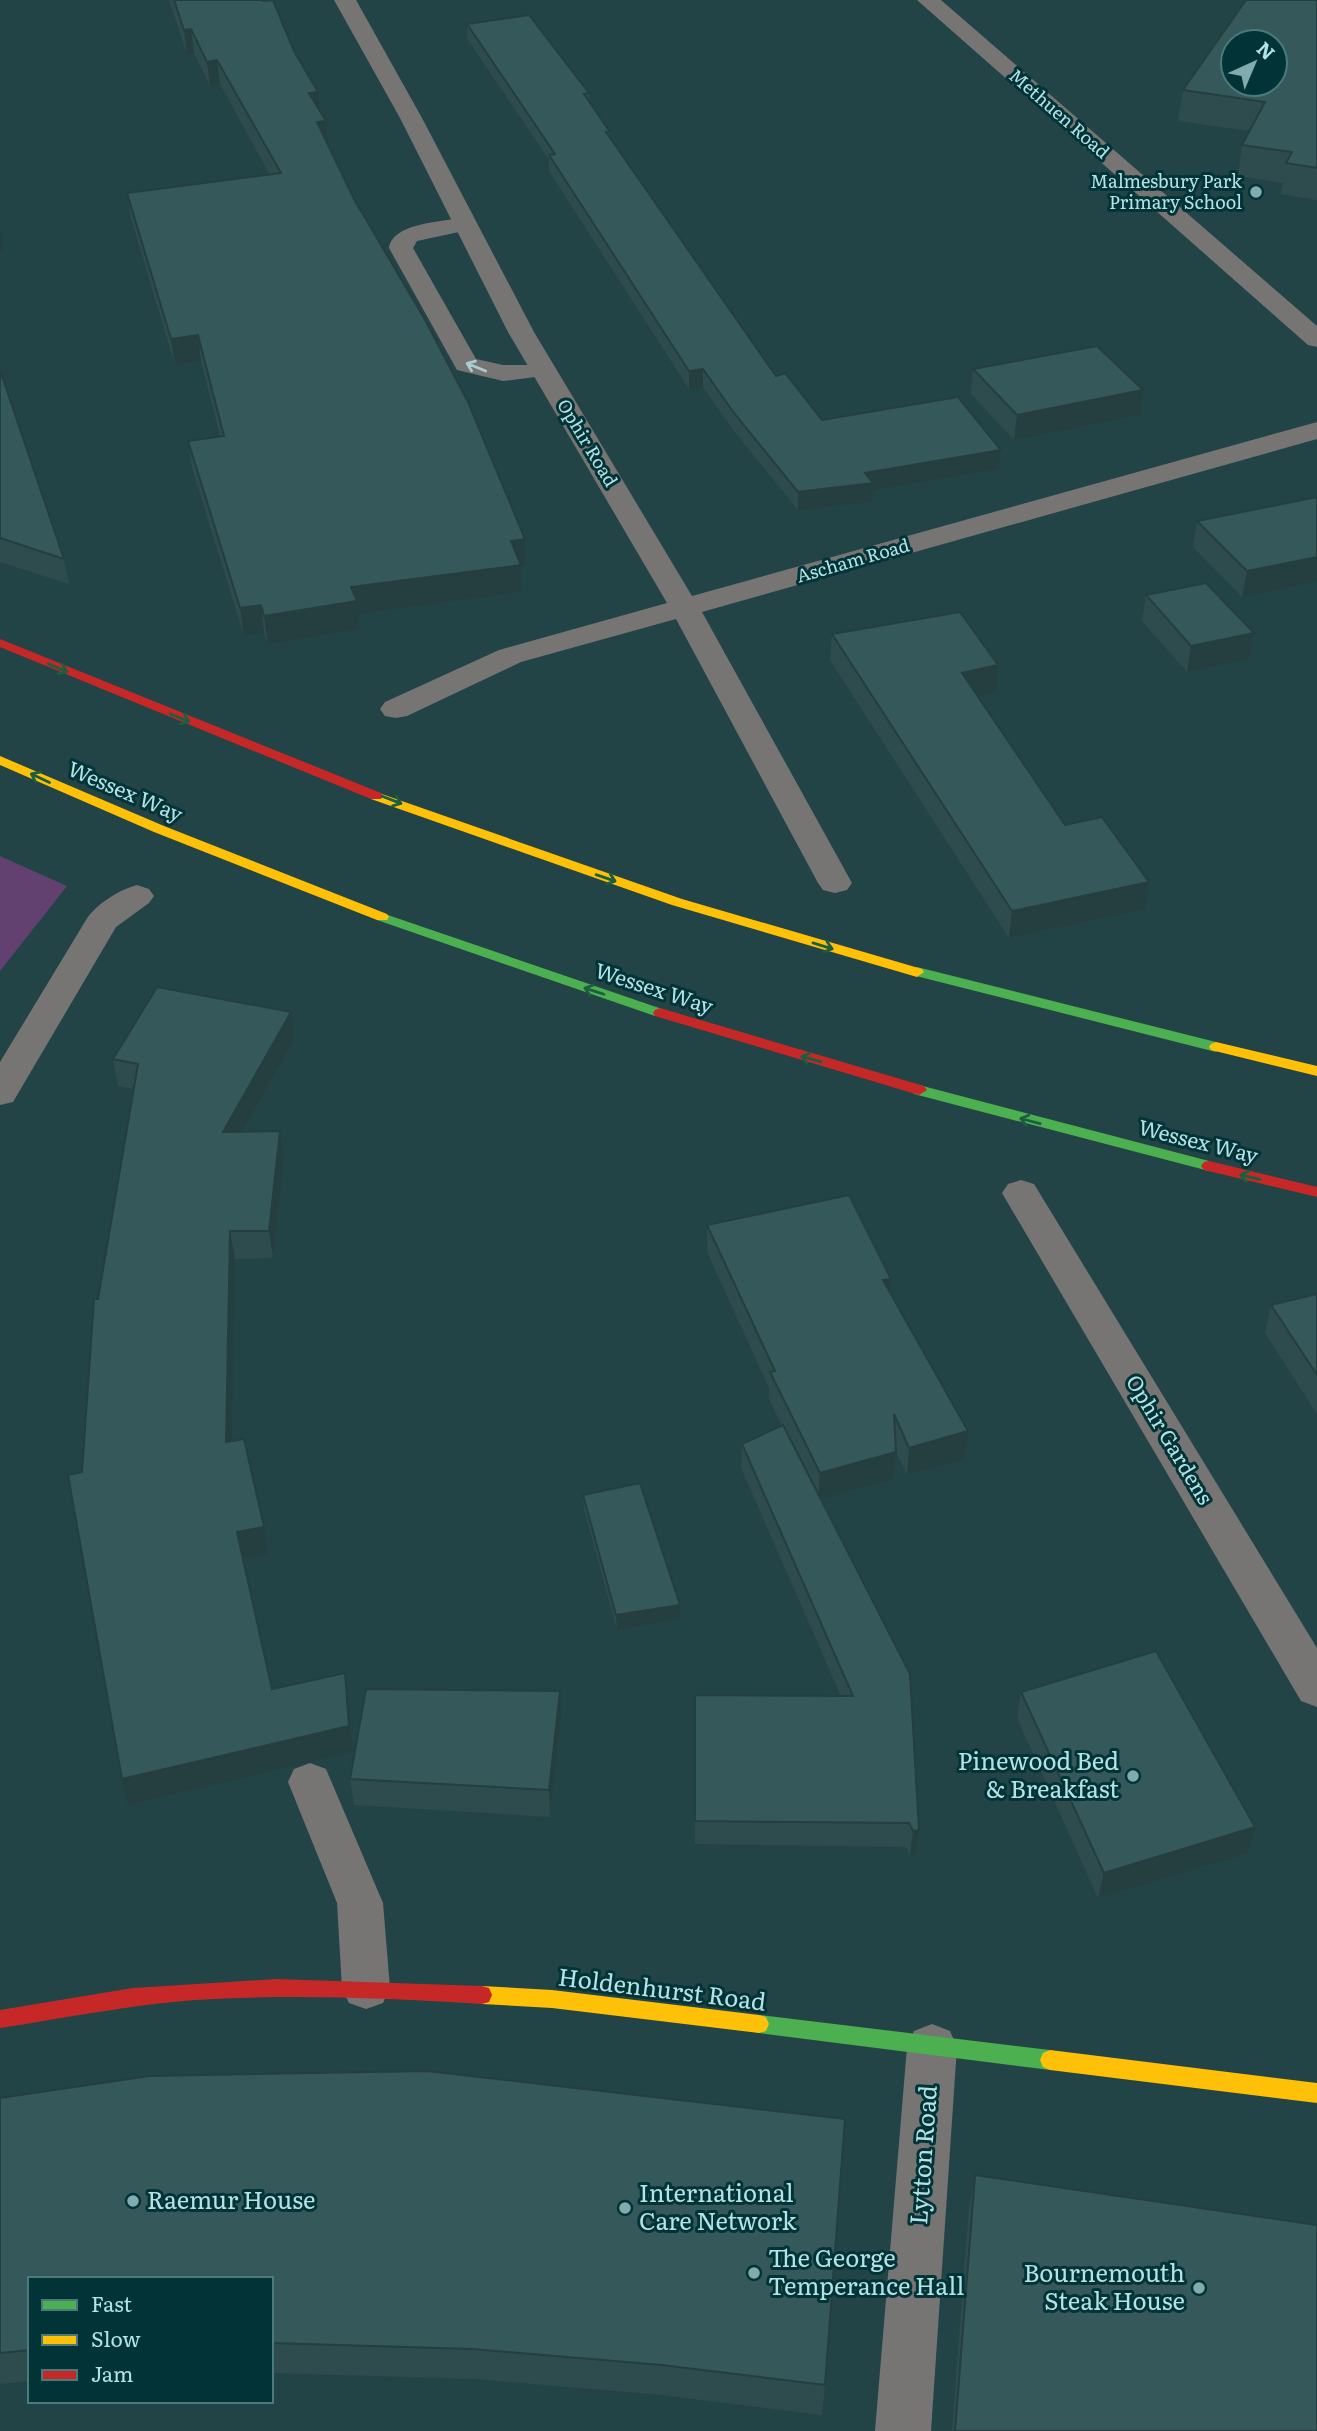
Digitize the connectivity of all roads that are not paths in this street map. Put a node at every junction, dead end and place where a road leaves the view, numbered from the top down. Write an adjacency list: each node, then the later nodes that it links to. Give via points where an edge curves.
1 (345, 0): 3 (street, Ophir Road)
2 (928, 0): 4 (street, Methuen Road)
3 (465, 224): 5 (street, Ophir Road); 5 (lane, one-way to 3, via 503,373 466,365 401,248 409,236)
4 (1317, 339)
5 (542, 370): 7 (street, Ophir Road)
6 (1317, 430): 7 (street, Ascham Road)
7 (685, 608): 9 (street, Ascham Road, via 510,656); 11 (street, Ophir Road)
8 (0, 643): 13 (main road, one-way to 13, via 347,783 676,902 1060,1011)
9 (396, 709)
10 (0, 760): 15 (main road, Wessex Way, one-way to 10, via 951,1100 509,964 310,891)
11 (835, 883)
12 (137, 896): 14 (street, via 103,920)
13 (1317, 1071)
14 (0, 1093)
15 (1317, 1192)
16 (1021, 1193): 17 (street, Ophir Gardens)
17 (1317, 1688)
18 (310, 1782): 19 (lane, via 360,1903)
19 (366, 1988): 20 (main road, Holdenhurst Road, via 152,1995); 21 (main road, Holdenhurst Road, via 552,1999)
20 (0, 2019)
21 (932, 2047): 22 (main road, Holdenhurst Road); 23 (street, Lytton Road)
22 (1317, 2093)
23 (903, 2431)

